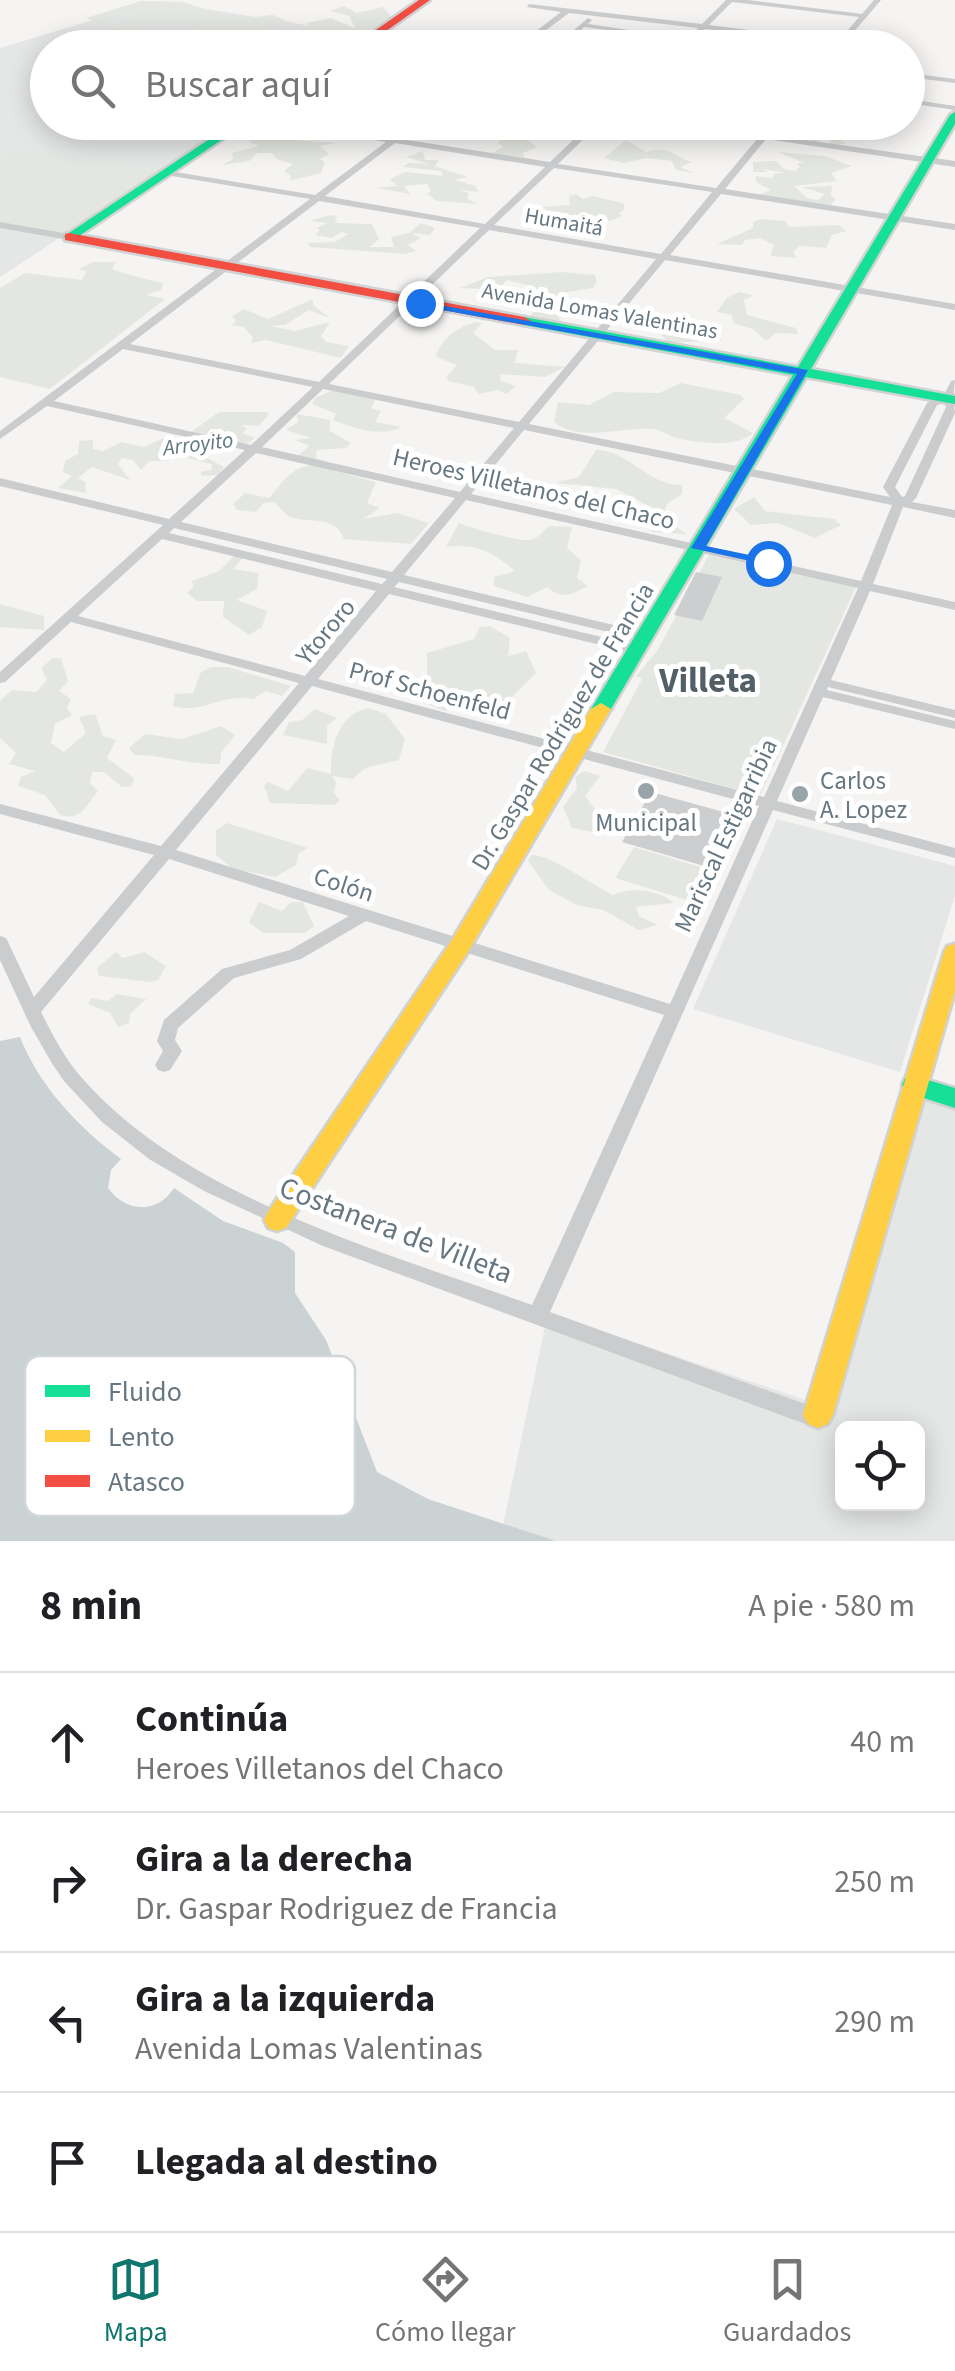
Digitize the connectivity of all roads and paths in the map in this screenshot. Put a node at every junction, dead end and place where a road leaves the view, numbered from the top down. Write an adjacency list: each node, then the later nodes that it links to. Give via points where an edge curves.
1 (425, 0): 10 (street)
2 (730, 0): 6 (street); 9 (street)
3 (878, 0): 6 (street)
4 (530, 6): 5 (street)
5 (567, 11): 9 (street); 11 (street)
6 (864, 16): 16 (street)
7 (591, 18): 8 (street)
8 (582, 26): 12 (street); 13 (street)
9 (703, 26): 14 (street); 15 (street)
10 (384, 30)
11 (541, 30)
12 (577, 30)
13 (621, 30)
14 (699, 30)
15 (731, 30)
16 (851, 30)
17 (925, 77): 18 (street)
18 (955, 80)
19 (925, 105): 20 (street)
20 (955, 111): 27 (street, Dr. Gaspar Rodriguez de Francia)
21 (215, 140): 30 (street)
22 (388, 140): 26 (street)
23 (578, 140): 29 (street)
24 (762, 140): 31 (street, Ytororo)
25 (786, 140): 27 (street)
26 (394, 141): 29 (street); 32 (street)
27 (926, 160): 28 (street); 33 (street, Dr. Gaspar Rodriguez de Francia)
28 (955, 164)
29 (551, 166): 31 (street); 36 (street)
30 (166, 172): 32 (street, Humaitá); 37 (street)
31 (716, 191): 33 (street); 38 (street, Ytororo)
32 (315, 200): 36 (street, Humaitá); 39 (street)
33 (897, 218): 35 (street); 40 (street, Dr. Gaspar Rodriguez de Francia)
34 (0, 225): 37 (street, Avenida Lomas Valentinas)
35 (955, 227)
36 (485, 228): 38 (street, Humaitá); 41 (street)
37 (69, 238): 39 (street, Avenida Lomas Valentinas)
38 (672, 259): 40 (street, Humaitá); 43 (street, Ytororo, via 648,273)
39 (226, 268): 41 (street, Avenida Lomas Valentinas); 44 (street)
40 (853, 290): 42 (street, Humaitá); 45 (street, Dr. Gaspar Rodriguez de Francia)
41 (414, 302): 43 (street, Avenida Lomas Valentinas); 46 (street)
42 (955, 307)
43 (600, 336): 45 (street, Avenida Lomas Valentinas); 49 (street, Ytororo)
44 (121, 345): 46 (street); 48 (street)
45 (804, 372): 47 (street, Avenida Lomas Valentinas); 52 (street, Dr. Gaspar Rodriguez de Francia)
46 (318, 384): 49 (street); 51 (street)
47 (952, 394): 55 (street, Mariscal Estigarribia, via 910,498); 55 (street, via 932,403 889,488)
48 (44, 402): 50 (street); 51 (street, Heroes Villetanos del Chaco, via 215,440)
49 (524, 426): 52 (street); 54 (street, Ytororo)
50 (0, 436)
51 (261, 441): 54 (street, Heroes Villetanos del Chaco); 57 (street)
52 (742, 469): 55 (street); 58 (street, Dr. Gaspar Rodriguez de Francia)
53 (0, 482): 57 (street)
54 (467, 496): 58 (street, Heroes Villetanos del Chaco); 59 (street, Ytororo)
55 (899, 502): 56 (street); 60 (street, Mariscal Estigarribia)
56 (955, 514)
57 (162, 529): 59 (street); 61 (street); 63 (street)
58 (698, 548): 60 (street, Heroes Villetanos del Chaco); 64 (street, Dr. Gaspar Rodriguez de Francia)
59 (399, 577): 61 (street, Ytororo); 64 (street)
60 (866, 586): 62 (street, Heroes Villetanos del Chaco); 67 (street, Mariscal Estigarribia)
61 (388, 590): 64 (street); 66 (street, Ytororo)
62 (955, 606)
63 (68, 616): 65 (street); 66 (street, Prof Schoenfeld)
64 (642, 644): 70 (street, Dr. Gaspar Rodriguez de Francia)
65 (0, 679)
66 (312, 682): 70 (street, Prof Schoenfeld); 73 (street, Ytororo)
67 (821, 687): 68 (street); 69 (street); 71 (street, Mariscal Estigarribia)
68 (955, 714)
69 (955, 725)
70 (576, 752): 71 (street, Prof Schoenfeld); 77 (street, Dr. Gaspar Rodriguez de Francia)
71 (768, 804): 74 (street, Prof Schoenfeld); 80 (street, Mariscal Estigarribia)
72 (0, 808): 73 (street, Colón)
73 (168, 853): 75 (street, Colón); 79 (street, Ytororo)
74 (955, 853)
75 (361, 916): 77 (street, Colón); 81 (street, via 295,955 228,973 170,1025 166,1040 173,1051)
76 (0, 942): 79 (street, Costanera de Villeta)
77 (460, 946): 80 (street, Colón); 84 (street, Dr. Gaspar Rodriguez de Francia)
78 (955, 952): 82 (street)
79 (32, 1011): 84 (street, Costanera de Villeta, via 71,1077 116,1122)
80 (672, 1011): 85 (street, Mariscal Estigarribia)
81 (164, 1065)
82 (914, 1085): 83 (street); 86 (street)
83 (955, 1098)
84 (277, 1220): 85 (street, Costanera de Villeta)
85 (538, 1316): 86 (street, Costanera de Villeta)
86 (818, 1415)

